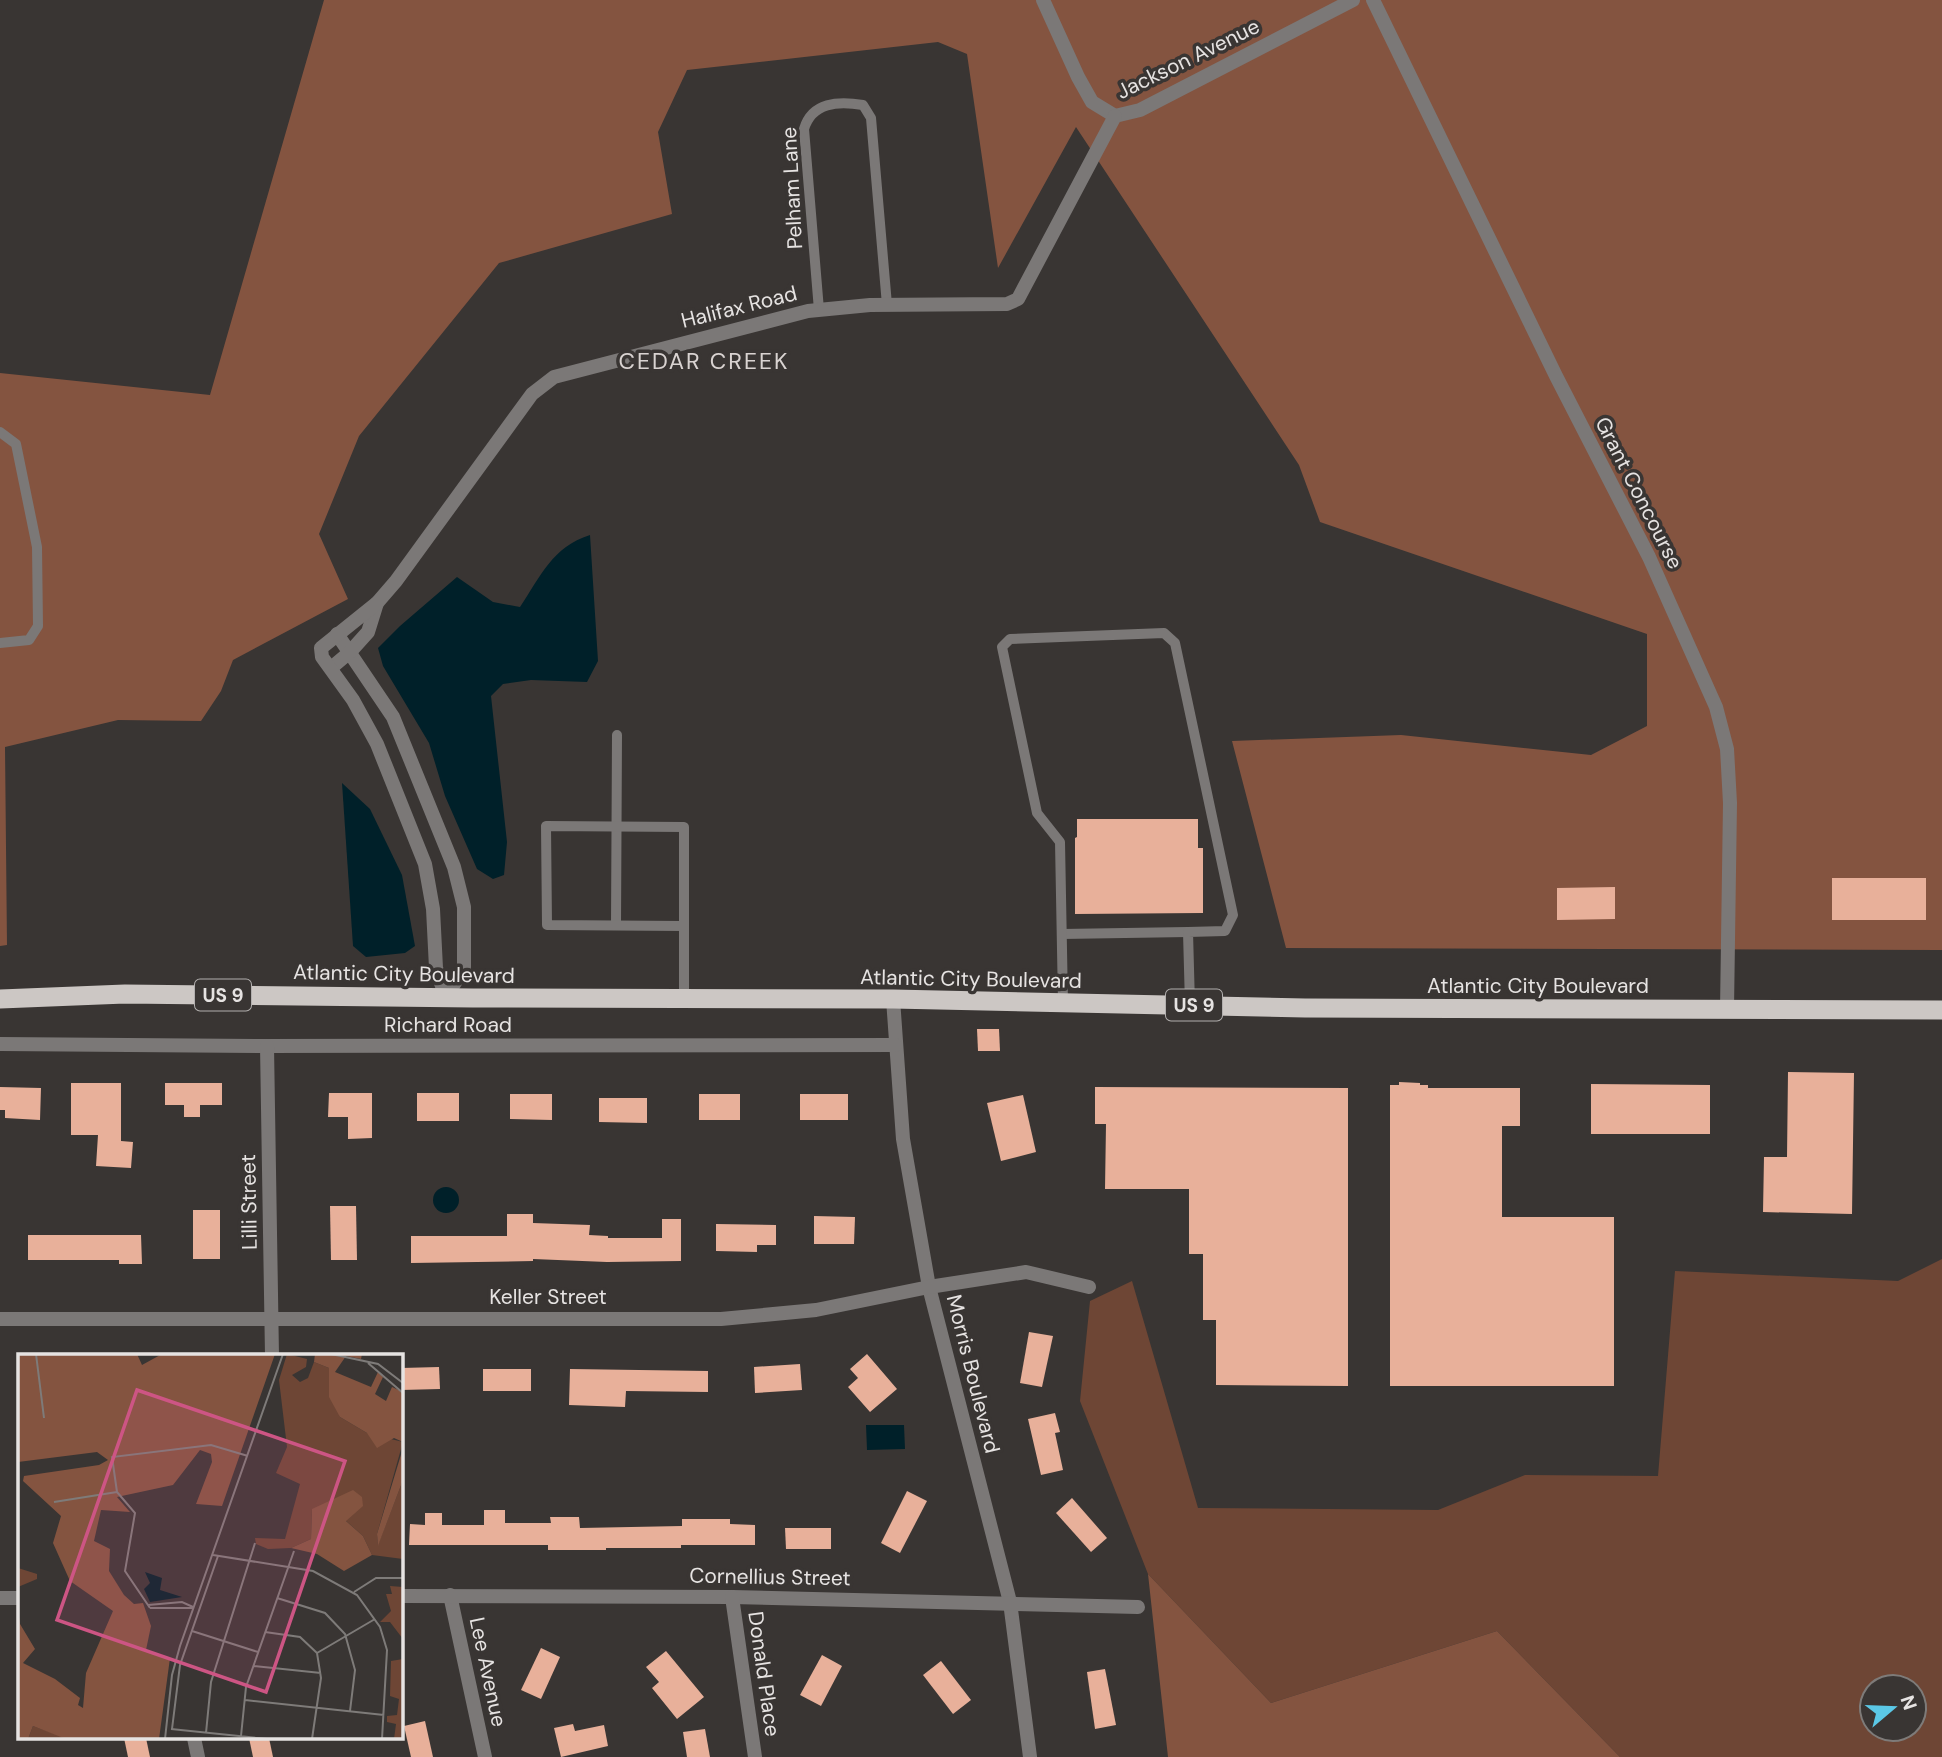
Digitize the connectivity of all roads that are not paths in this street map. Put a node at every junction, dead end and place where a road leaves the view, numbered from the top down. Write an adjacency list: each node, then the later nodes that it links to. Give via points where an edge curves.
1 (1044, 0): 4 (street, via 1092,102)
2 (1353, 0): 4 (street, Jackson Avenue, via 1140,110)
3 (1373, 0): 25 (street, Grant Concourse, via 1649,557 1716,707 1727,749 1730,803)
4 (1115, 116): 5 (street, Halifax Road, via 1018,299 1007,304)
5 (887, 305): 6 (street, Halifax Road); 6 (lane, Pelham Lane, via 871,118 863,105 846,102 820,107 808,116 804,129)
6 (820, 310): 8 (street, Halifax Road, via 573,371 543,384)
7 (0, 432): 10 (lane, via 16,444 25,480 37,547 38,626 29,640)
8 (377, 603): 9 (street, Halifax Road); 11 (street, Halifax Road, via 368,632)
9 (337, 634): 11 (street); 12 (street, via 321,648)
10 (0, 643)
11 (350, 652): 12 (street, Halifax Road); 19 (street, via 393,717 461,891 464,967)
12 (331, 668): 19 (street, via 377,744 425,864 436,968)
13 (617, 735): 14 (lane)
14 (616, 826): 15 (lane); 15 (lane, via 546,826 547,925); 16 (lane, via 684,827)
15 (616, 925): 16 (lane)
16 (684, 926): 21 (lane)
17 (1188, 932): 18 (lane); 18 (lane, via 1225,931 1233,915 1175,643 1164,634 1010,639 1002,647 1037,813 1060,842); 24 (lane)
18 (1062, 934): 23 (lane)
19 (446, 998): 20 (highway, Atlantic City Boulevard / US 9, via 125,993); 21 (highway, Atlantic City Boulevard / US 9)
20 (0, 999)
21 (684, 999): 22 (highway, Atlantic City Boulevard / US 9)
22 (893, 999): 23 (highway, Atlantic City Boulevard / US 9); 28 (street, Morris Boulevard)
23 (1063, 1003): 24 (highway, Atlantic City Boulevard / US 9)
24 (1190, 1005): 25 (highway, Atlantic City Boulevard / US 9)
25 (1727, 1009): 26 (highway, Atlantic City Boulevard / US 9)
26 (1942, 1010)
27 (0, 1044): 29 (street, Richard Road)
28 (895, 1045): 29 (street, Richard Road); 30 (street, Morris Boulevard, via 903,1139)
29 (267, 1046): 32 (street, Lilli Street)
30 (929, 1287): 31 (street, Keller Street, via 1026,1272); 32 (street, Keller Street, via 816,1310 721,1319); 40 (street, Morris Boulevard)
31 (1089, 1287)
32 (272, 1317): 33 (street, Keller Street); 34 (street, Lilli Street)
33 (0, 1319)
34 (272, 1354)
35 (450, 1595): 36 (street, Cornellius Street); 37 (street, Cornellius Street); 42 (street, Lee Avenue)
36 (402, 1596)
37 (732, 1597): 40 (street, Cornellius Street); 43 (street, Donald Place)
38 (0, 1598): 39 (street)
39 (18, 1598)
40 (1010, 1602): 41 (street, Cornellius Street); 44 (street, Morris Boulevard)
41 (1138, 1607)
42 (485, 1757)
43 (755, 1757)
44 (1030, 1757)

